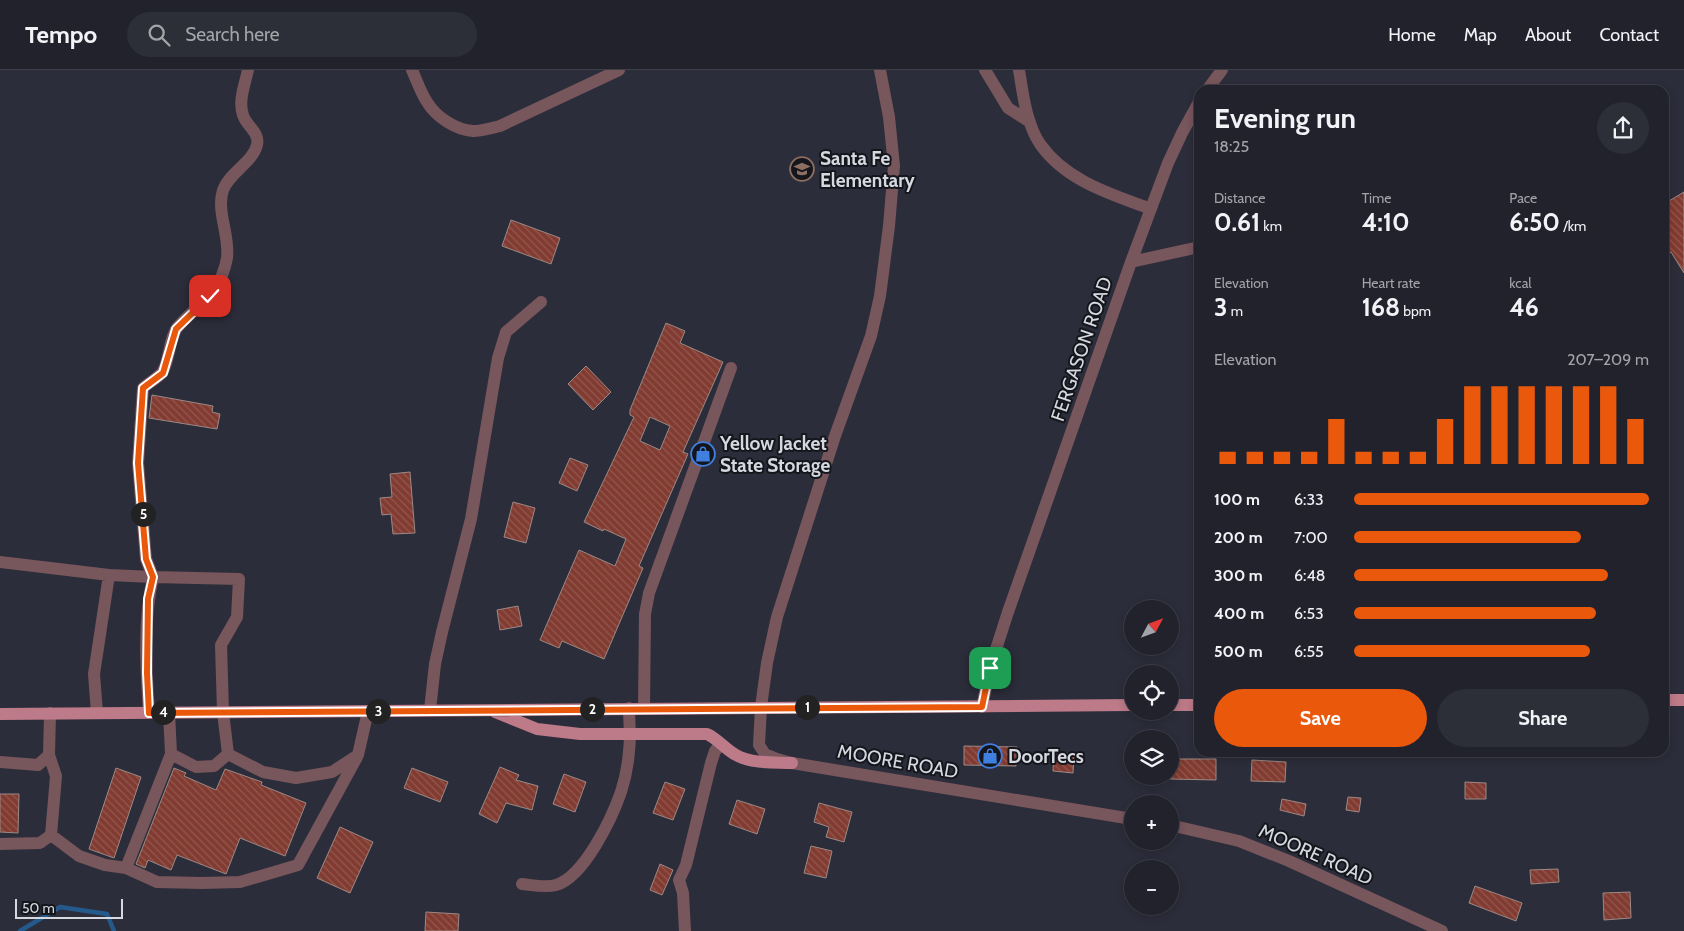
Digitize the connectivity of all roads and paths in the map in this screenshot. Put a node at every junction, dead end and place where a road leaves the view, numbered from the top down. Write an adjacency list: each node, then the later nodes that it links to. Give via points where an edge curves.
1 (248, 70): 18 (street, via 241,99 243,116 258,136 257,146 226,182 222,192 227,256 221,278 210,296 176,329 163,373 143,388 138,463 146,559)
2 (412, 70): 3 (street, via 428,103 447,122 472,131 500,126)
3 (619, 70)
4 (880, 70): 24 (street, MOORE ROAD, via 894,166 880,296 871,336 777,617)
5 (985, 70): 10 (street, via 1008,108)
6 (1020, 70): 10 (street)
7 (1222, 70): 8 (street)
8 (1211, 85)
9 (1194, 111): 11 (street, FERGASON ROAD, via 1178,140)
10 (1030, 122): 11 (street, via 1040,143 1062,167 1091,186)
11 (1151, 209): 13 (street, FERGASON ROAD)
12 (1194, 247): 13 (street)
13 (1131, 262): 25 (street, FERGASON ROAD, via 1008,612 990,668)
14 (541, 302): 28 (street, via 506,332 498,358 471,518 440,640)
15 (731, 368): 27 (street, via 649,593 645,614)
16 (0, 562): 17 (street)
17 (109, 575): 18 (street); 33 (street, via 94,674)
18 (153, 577): 32 (street, via 239,579 237,617 221,645); 34 (street, via 148,599)
19 (1669, 700): 20 (main road)
20 (1684, 700)
21 (1124, 705): 25 (main road)
22 (1179, 705): 23 (main road)
23 (1194, 705)
24 (761, 707): 25 (main road); 27 (main road); 44 (street, MOORE ROAD, via 760,745 765,754)
25 (982, 707)
26 (629, 708): 27 (main road); 29 (main road); 37 (street)
27 (644, 708)
28 (430, 710): 29 (main road); 30 (main road)
29 (488, 710): 37 (main road, via 538,729 580,734)
30 (368, 711): 32 (main road); 41 (street)
31 (169, 712): 32 (main road); 34 (main road); 39 (street)
32 (223, 712): 40 (street)
33 (97, 713): 34 (main road); 36 (main road)
34 (149, 713)
35 (0, 714): 36 (main road)
36 (50, 714): 42 (street)
37 (629, 734): 38 (main road, via 707,734); 50 (street, via 630,750 621,792 588,859 557,885)
38 (721, 744): 44 (main road, via 738,756 756,761); 51 (street, via 712,763 686,865 679,880 683,893)
39 (171, 754): 40 (street, via 196,767 214,766); 49 (street)
40 (228, 754): 41 (street, via 263,772 296,778 332,772)
41 (358, 754): 49 (street, via 298,865 240,882 202,883 157,882)
42 (49, 755): 43 (street, via 38,765); 47 (street, via 56,776)
43 (0, 762)
44 (792, 763): 45 (street, MOORE ROAD)
45 (1124, 818)
46 (1179, 827): 52 (street, MOORE ROAD, via 1239,840)
47 (51, 836): 48 (street, via 40,843); 49 (street, via 79,856)
48 (0, 844)
49 (126, 868)
50 (522, 884)
51 (684, 931)
52 (1442, 931)

